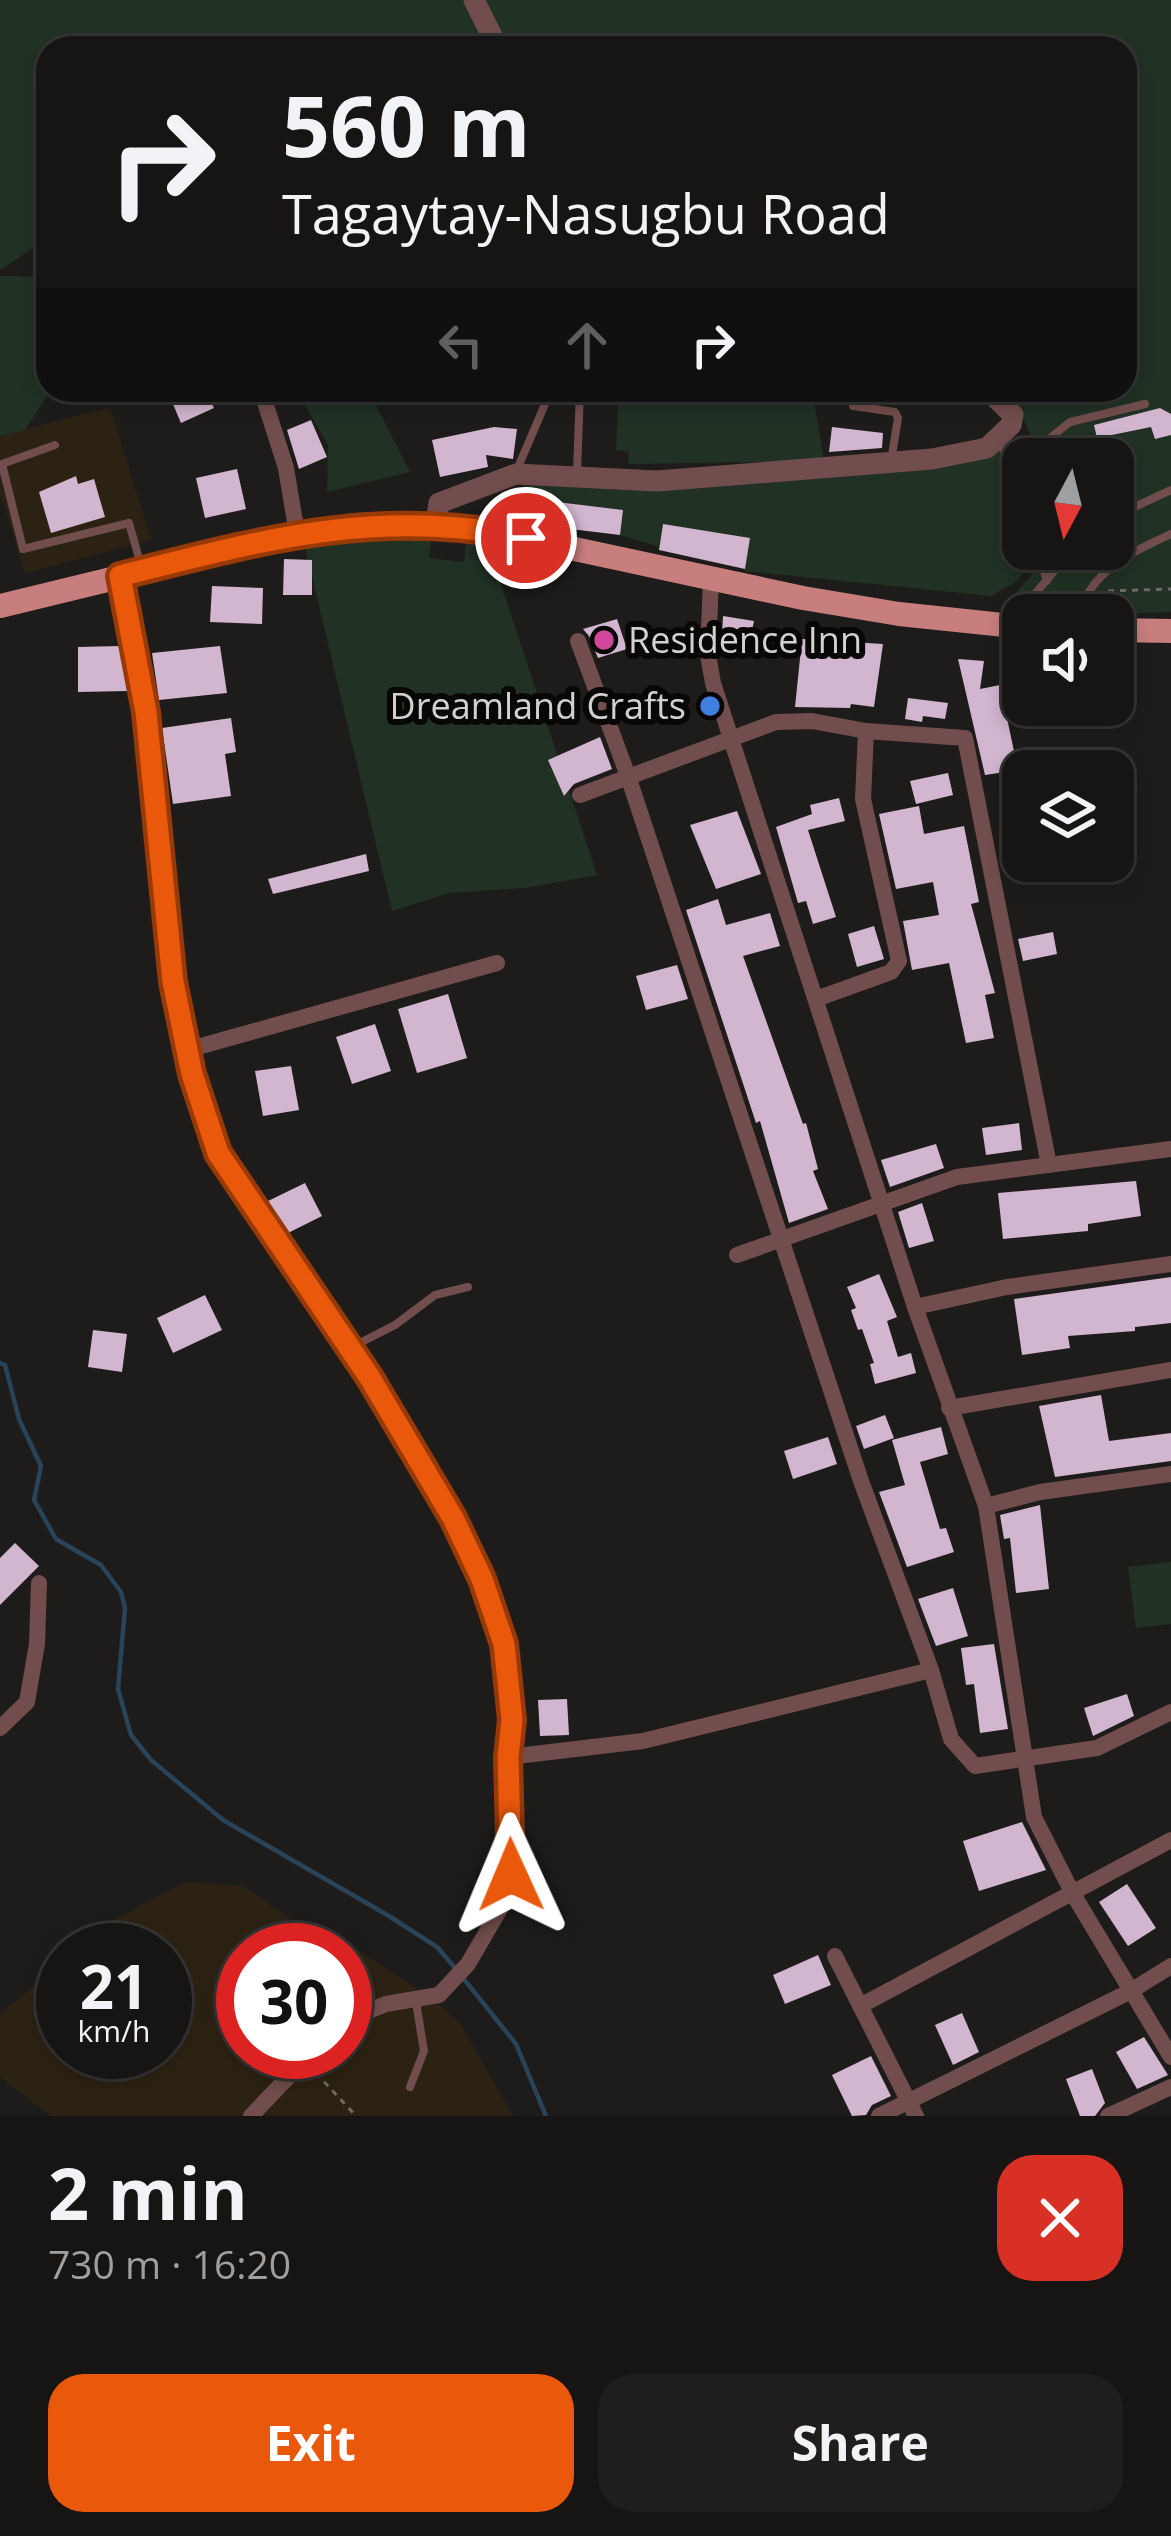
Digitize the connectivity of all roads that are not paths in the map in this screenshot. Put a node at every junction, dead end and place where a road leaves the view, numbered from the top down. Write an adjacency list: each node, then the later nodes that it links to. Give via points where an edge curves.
1 (474, 0): 2 (street)
2 (492, 36)
3 (265, 402): 19 (street)
4 (546, 402): 14 (lane)
5 (580, 402): 15 (lane)
6 (1000, 402): 9 (street, via 1013,415)
7 (1144, 404): 10 (lane, via 1070,422)
8 (853, 406): 13 (lane, via 895,412)
9 (999, 437): 12 (lane); 13 (street, via 986,448)
10 (1051, 438)
11 (55, 445): 23 (lane, via 2,464 23,549 129,524)
12 (1002, 445)
13 (891, 463): 15 (street, via 674,480)
14 (516, 474): 15 (street); 18 (street, via 439,503)
15 (577, 476)
16 (1171, 490): 17 (lane)
17 (1134, 507)
18 (436, 524): 19 (main road); 24 (main road)
19 (297, 534): 23 (main road)
20 (1171, 534): 26 (lane, via 1117,563)
21 (1043, 570): 25 (lane)
22 (1056, 570): 25 (lane)
23 (131, 573): 27 (main road); 39 (street)
24 (711, 579): 28 (main road); 34 (street, via 708,655)
25 (1047, 581): 28 (lane)
26 (1087, 594)
27 (0, 606)
28 (994, 624): 29 (main road)
29 (1002, 625)
30 (1134, 630): 31 (main road)
31 (1171, 631)
32 (578, 641): 35 (street)
33 (866, 730): 34 (street, via 776,722); 38 (street, via 863,799 899,961 891,972); 41 (street, via 964,738)
34 (733, 739): 35 (street); 38 (street)
35 (628, 776): 36 (street); 43 (street)
36 (580, 795)
37 (496, 963): 39 (street)
38 (816, 999): 42 (street)
39 (187, 1050): 48 (street, via 218,1153)
40 (1171, 1149): 41 (street)
41 (1049, 1165): 42 (street, via 957,1177)
42 (882, 1204): 43 (street); 47 (street)
43 (782, 1240): 44 (street); 54 (street)
44 (737, 1256)
45 (1171, 1264): 47 (street)
46 (468, 1287): 48 (lane, via 435,1295)
47 (915, 1307): 50 (street)
48 (350, 1348): 57 (street, via 482,1579 504,1644)
49 (1171, 1370): 50 (street)
50 (950, 1408): 52 (street)
51 (1171, 1474): 52 (street)
52 (986, 1506): 58 (street)
53 (39, 1583): 56 (street, via 27,1702)
54 (931, 1670): 57 (street, via 643,1741); 58 (street, via 951,1738 975,1766)
55 (1171, 1712): 58 (street, via 1096,1748)
56 (0, 1727)
57 (508, 1757): 64 (street, via 511,1875 504,1902 468,1964 439,1995)
58 (1025, 1758): 60 (street, via 1034,1817)
59 (1171, 1840): 60 (street)
60 (1073, 1894): 63 (street); 65 (street)
61 (835, 1956): 65 (street)
62 (1171, 1966): 63 (street)
63 (1129, 1992): 67 (street); 71 (street)
64 (416, 1998): 66 (street); 69 (lane, via 424,2051)
65 (860, 2006): 71 (street)
66 (372, 2009)
67 (1171, 2057)
68 (289, 2079): 72 (street)
69 (410, 2087)
70 (1171, 2087): 74 (street)
71 (913, 2109): 73 (street)
72 (260, 2113)
73 (879, 2116)
74 (1108, 2116)

